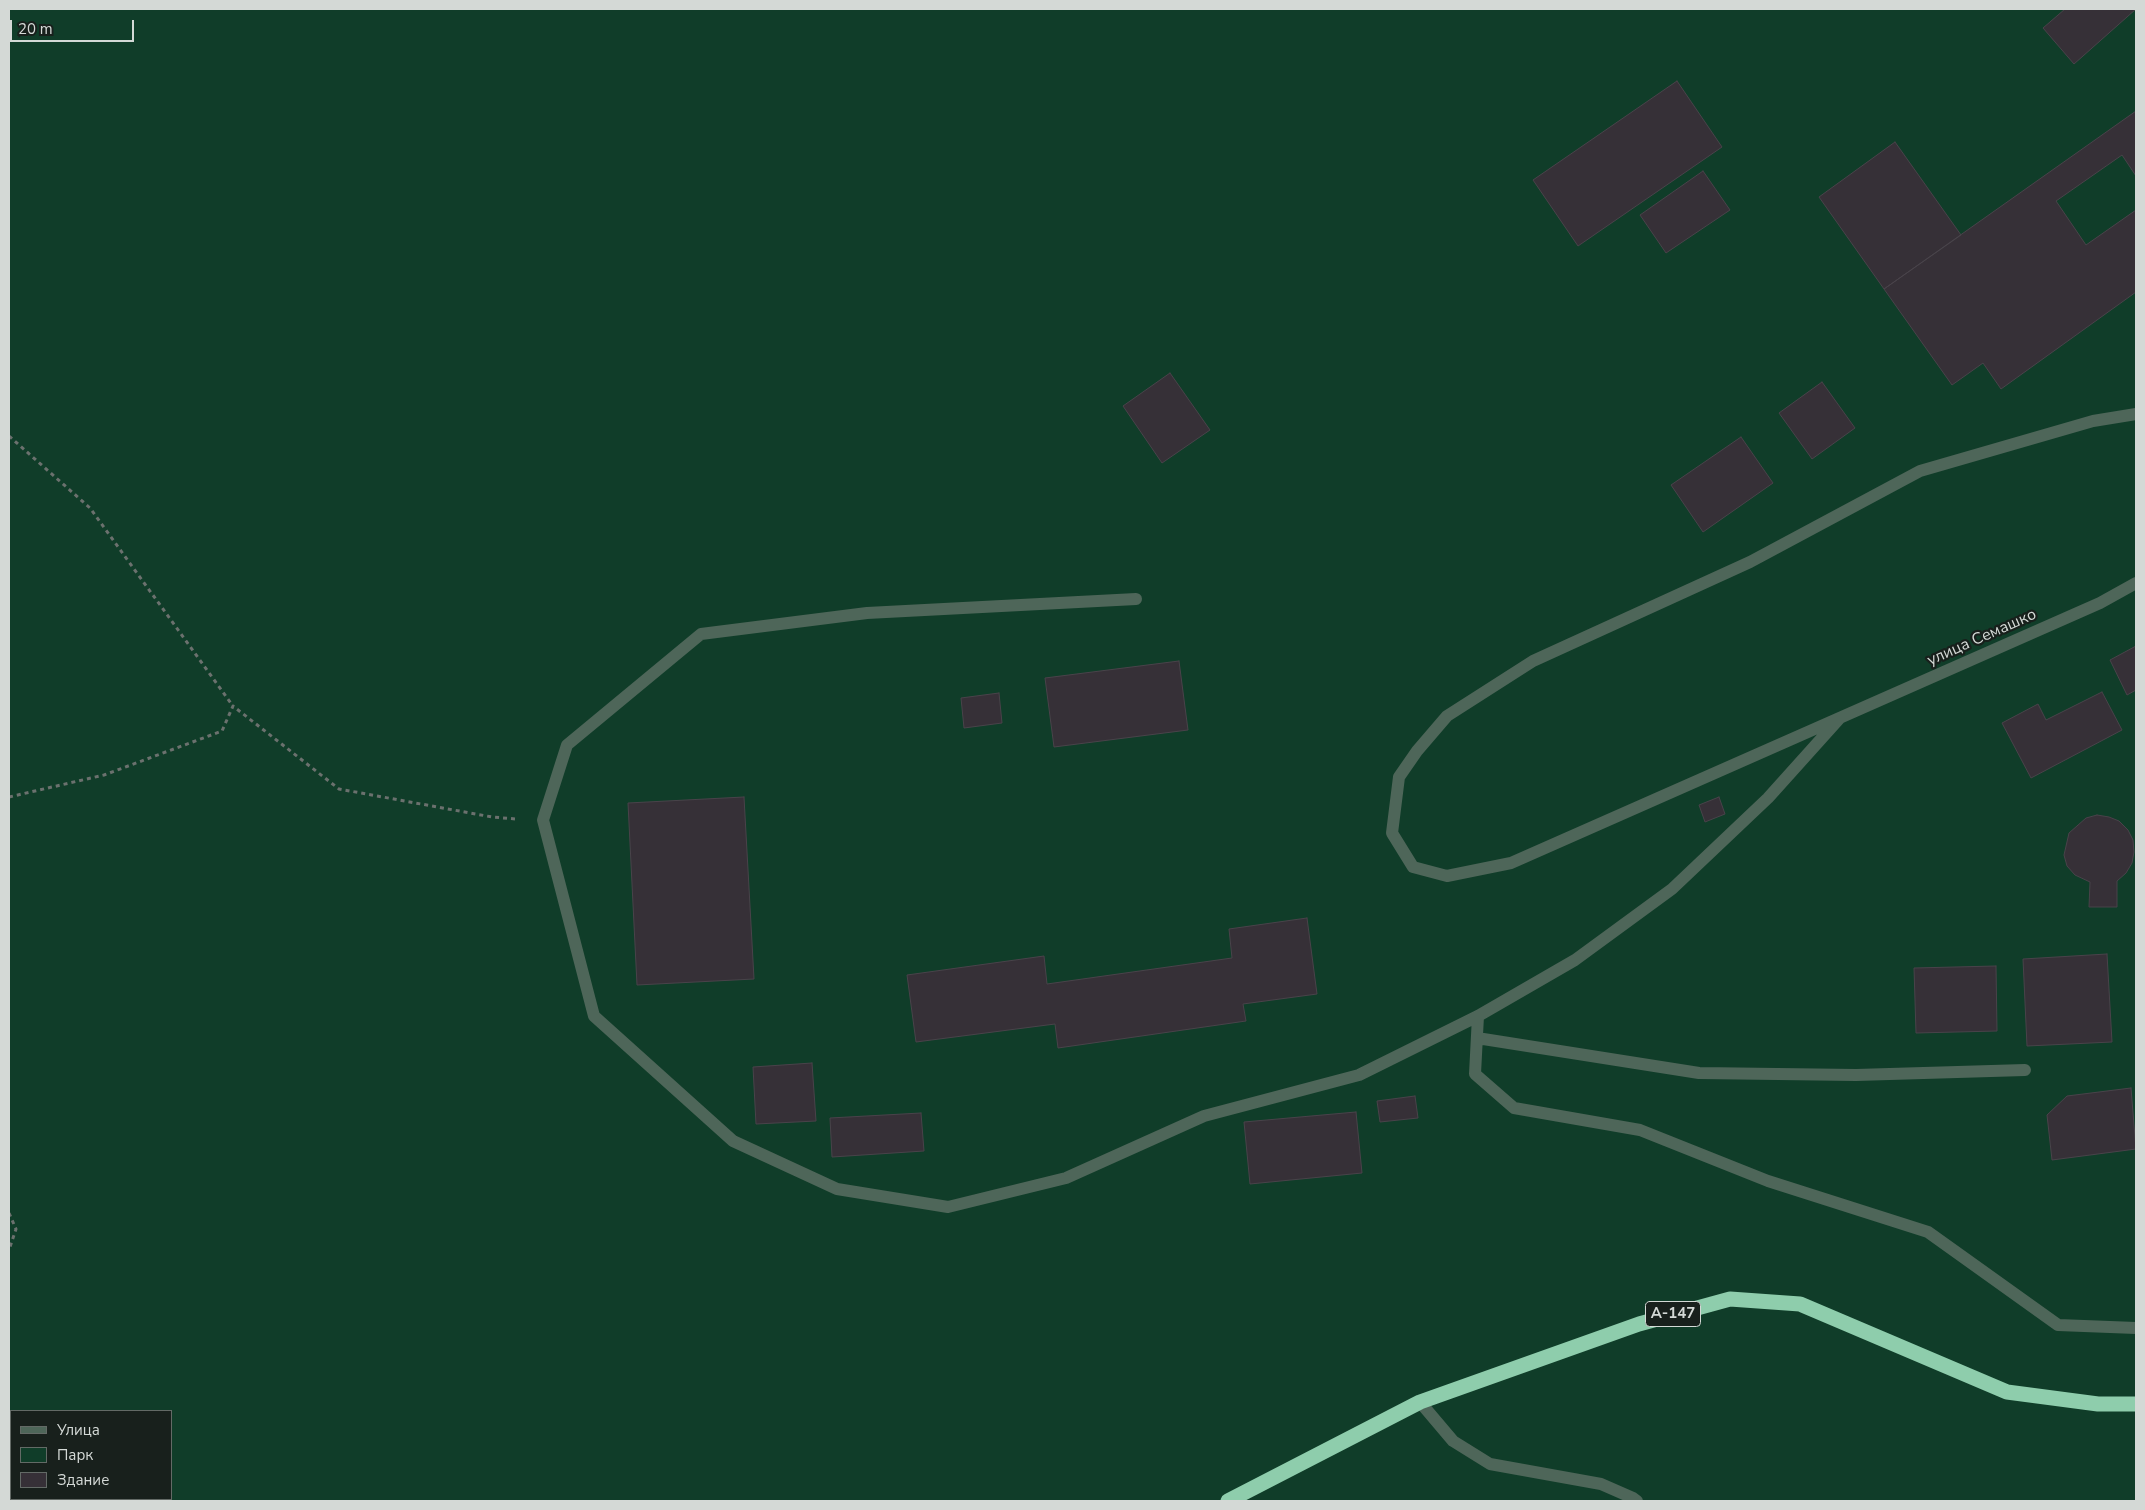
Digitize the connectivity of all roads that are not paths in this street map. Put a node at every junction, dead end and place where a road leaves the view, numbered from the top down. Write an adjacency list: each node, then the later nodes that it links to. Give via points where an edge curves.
1 (2136, 414): 4 (street, улица Семашко, via 2093,420 1920,471 1750,562 1533,661 1447,716 1418,751 1398,777 1392,832 1413,867 1447,876 1511,863)
2 (2136, 583): 4 (street, улица Семашко, via 2100,603)
3 (1136, 599): 5 (street, via 867,613 701,634 567,745 543,820 594,1016 733,1141 838,1189 948,1207 1066,1178 1204,1116 1359,1075)
4 (1839, 719): 5 (street, via 1768,798 1672,889 1575,960)
5 (1478, 1016): 6 (street)
6 (1477, 1038): 7 (street, via 1699,1073 1856,1076); 8 (street, via 1475,1074 1514,1108 1640,1130 1768,1181 1928,1232 2058,1325)
7 (2025, 1070)
8 (2136, 1328)
9 (1420, 1402): 10 (highway, А-147, via 1639,1324 1730,1298 1800,1304 2007,1392 2098,1404); 11 (highway, А-147); 12 (street, via 1453,1441 1490,1464 1601,1484)
10 (2136, 1404)
11 (1228, 1501)
12 (1637, 1501)

